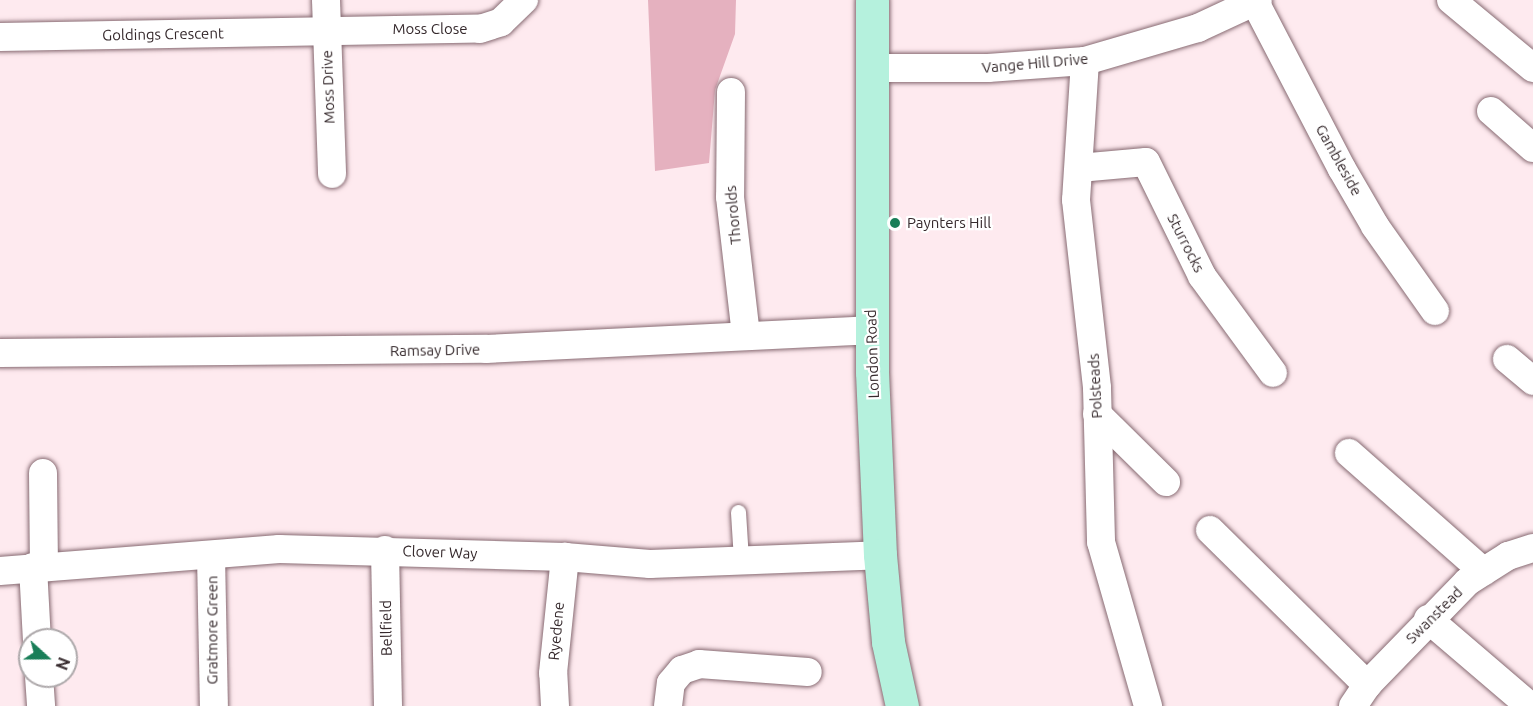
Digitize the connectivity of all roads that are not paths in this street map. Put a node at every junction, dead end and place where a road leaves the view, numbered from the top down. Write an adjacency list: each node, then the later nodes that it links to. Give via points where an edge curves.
1 (326, 0): 6 (street, Moss Drive)
2 (524, 0): 6 (street, Moss Close, via 501,22 480,29)
3 (872, 0): 9 (main road, London Road)
4 (1451, 0): 10 (street)
5 (1257, 1): 8 (street, Vange Hill Drive, via 1198,28); 16 (street, Gambleside, via 1342,169)
6 (326, 30): 7 (street, Goldings Crescent); 15 (street, Moss Drive)
7 (0, 37)
8 (1085, 61): 9 (street, Vange Hill Drive, via 988,68); 14 (street, Polsteads)
9 (873, 68): 17 (main road, London Road)
10 (1533, 68)
11 (730, 92): 18 (street, Thorolds, via 730,197)
12 (1491, 111): 13 (street)
13 (1533, 148)
14 (1079, 168): 21 (street, Sturrocks, via 1146,162 1202,276); 23 (street, Polsteads, via 1076,200)
15 (332, 174)
16 (1435, 311)
17 (870, 330): 18 (street, Ramsay Drive); 32 (main road, London Road)
18 (746, 336): 19 (street, Ramsay Drive, via 486,349)
19 (0, 353)
20 (1508, 359): 22 (street)
21 (1273, 373)
22 (1533, 381)
23 (1097, 414): 26 (street); 49 (street, Polsteads, via 1101,542)
24 (1349, 453): 36 (street)
25 (43, 473): 35 (street)
26 (1166, 482)
27 (738, 512): 34 (lane)
28 (1210, 530): 42 (street)
29 (1533, 548): 36 (street, Swanstead)
30 (385, 550): 31 (street, Clover Way, via 279,549); 33 (street, Clover Way); 45 (street, Bellfield)
31 (211, 555): 35 (street, Clover Way); 44 (street, Gratmore Green)
32 (880, 555): 34 (street, Clover Way); 48 (main road, London Road, via 888,642)
33 (565, 557): 34 (street, Clover Way, via 650,564); 46 (street, Ryedene, via 553,673)
34 (741, 560)
35 (39, 566): 37 (street, Clover Way); 39 (street)
36 (1483, 571): 38 (street, Swanstead)
37 (0, 572)
38 (1428, 619): 42 (street, Swanstead); 50 (street)
39 (37, 628)
40 (808, 672): 47 (street, via 699,664 682,670 671,683)
41 (40, 688): 43 (street)
42 (1360, 696)
43 (41, 706)
44 (214, 706)
45 (387, 706)
46 (555, 706)
47 (668, 706)
48 (902, 706)
49 (1148, 706)
50 (1530, 706)

